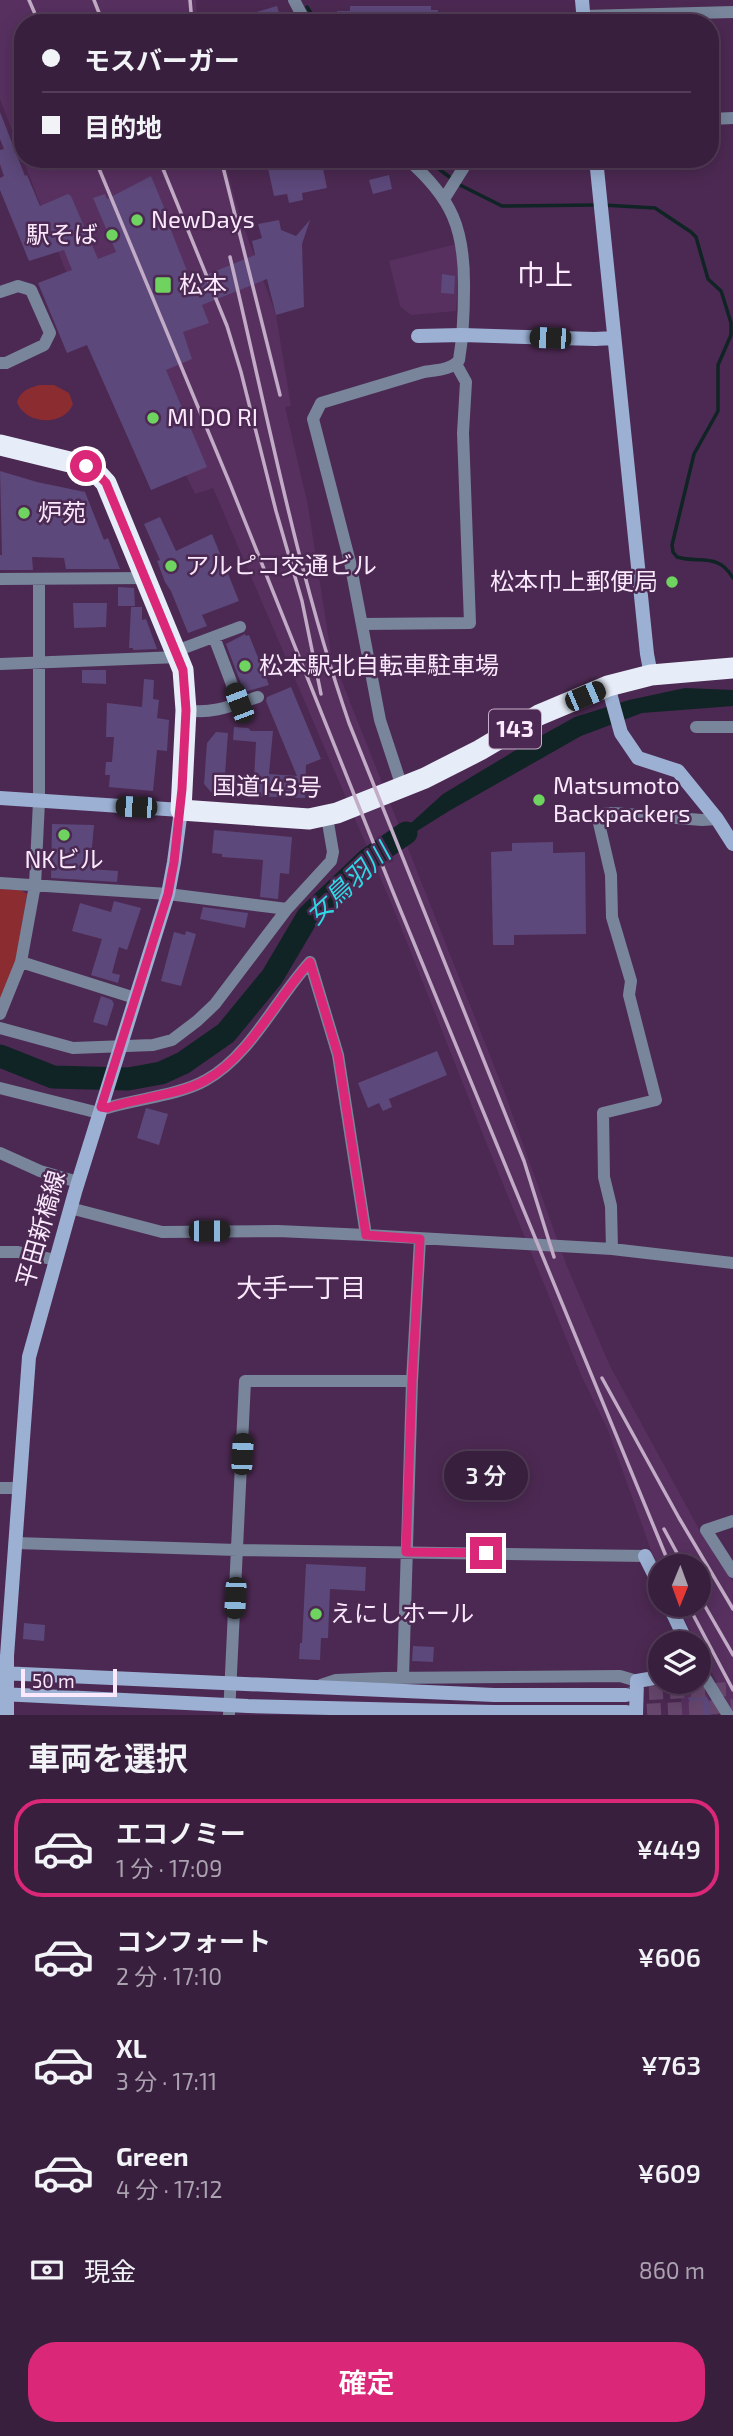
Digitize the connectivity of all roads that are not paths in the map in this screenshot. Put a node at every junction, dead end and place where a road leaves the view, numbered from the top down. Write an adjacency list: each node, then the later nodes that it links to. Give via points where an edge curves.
1 (733, 12): 2 (street)
2 (690, 14)
3 (416, 168): 6 (street)
4 (464, 168): 6 (street)
5 (597, 168): 10 (street)
6 (444, 199): 8 (street, via 463,246)
7 (0, 292): 11 (street, via 18,286 31,290 50,333 44,345)
8 (461, 335): 9 (street); 10 (street); 12 (street)
9 (418, 336)
10 (614, 338): 24 (street)
11 (0, 363)
12 (456, 365): 17 (street, via 466,382 463,433 470,623); 17 (street, via 321,403 313,419)
13 (1, 445): 14 (highway, 国道143号, via 86,466 100,475)
14 (146, 578): 16 (street); 20 (highway, 国道143号)
15 (0, 579): 16 (street)
16 (39, 579): 21 (street)
17 (362, 624): 31 (street, via 380,720)
18 (240, 627): 19 (street)
19 (214, 637): 20 (street); 27 (street)
20 (177, 654): 21 (street); 28 (highway, 国道143号)
21 (41, 662): 22 (street); 33 (street)
22 (0, 664)
23 (733, 667): 24 (highway, 国道143号 / 143)
24 (651, 675): 25 (highway, 国道143号 / 143)
25 (609, 692): 31 (highway, 国道143号 / 143, via 539,715 480,750); 36 (street, via 621,733 638,758 678,771)
26 (258, 697): 27 (street)
27 (239, 703): 28 (street, via 201,713)
28 (186, 710): 34 (highway, 国道143号)
29 (696, 727): 30 (street)
30 (733, 727)
31 (402, 787): 35 (highway, 国道143号 / 143)
32 (0, 798): 33 (street)
33 (39, 801): 34 (street); 39 (street)
34 (181, 810): 35 (highway, 国道143号 / 143); 40 (street, 平田新橋線)
35 (327, 817): 41 (street, via 331,861)
36 (717, 819): 37 (street); 54 (street, via 612,813 598,819 611,875 612,917 631,981 629,995 656,1100 603,1113)
37 (733, 844)
38 (0, 883): 39 (street)
39 (34, 885): 40 (street); 42 (street)
40 (168, 894): 41 (street); 43 (street, 平田新橋線)
41 (287, 909): 46 (street, via 197,1021 172,1040)
42 (22, 962): 43 (street); 44 (street)
43 (135, 998): 46 (street, 平田新橋線)
44 (0, 1014)
45 (0, 1028): 46 (street, via 73,1048)
46 (118, 1052): 48 (street, 平田新橋線)
47 (0, 1088): 48 (street)
48 (101, 1108): 50 (street, 平田新橋線); 52 (street, via 204,1082 237,1057 310,962 338,1055)
49 (0, 1153): 50 (street)
50 (78, 1182): 51 (street, 平田新橋線)
51 (70, 1208): 52 (street, via 162,1232); 56 (street, 平田新橋線)
52 (366, 1235): 53 (street)
53 (420, 1239): 54 (street); 58 (street)
54 (612, 1249): 57 (street)
55 (0, 1252): 56 (street)
56 (56, 1260): 60 (street, 平田新橋線, via 29,1357)
57 (733, 1263)
58 (412, 1381): 63 (street, via 245,1381); 64 (street)
59 (0, 1488): 60 (street)
60 (19, 1488): 62 (street, 平田新橋線)
61 (733, 1521): 67 (street, via 706,1530)
62 (16, 1543): 63 (street); 68 (street, 平田新橋線)
63 (237, 1550): 64 (street); 72 (street)
64 (406, 1552): 65 (street); 69 (street)
65 (645, 1556): 66 (street)
66 (648, 1562)
67 (733, 1572)
68 (4, 1673): 72 (street); 75 (street, 平田新橋線)
69 (403, 1678): 71 (street, via 620,1676); 73 (street, via 336,1680)
70 (648, 1679): 71 (street)
71 (637, 1681): 79 (street)
72 (230, 1684): 73 (street); 78 (street)
73 (310, 1688): 76 (street)
74 (711, 1688): 82 (street)
75 (4, 1694): 78 (street); 80 (street, 平田新橋線)
76 (626, 1695)
77 (308, 1707): 78 (street); 79 (street); 81 (street)
78 (229, 1710)
79 (631, 1713)
80 (7, 1715)
81 (331, 1715)
82 (727, 1715)

